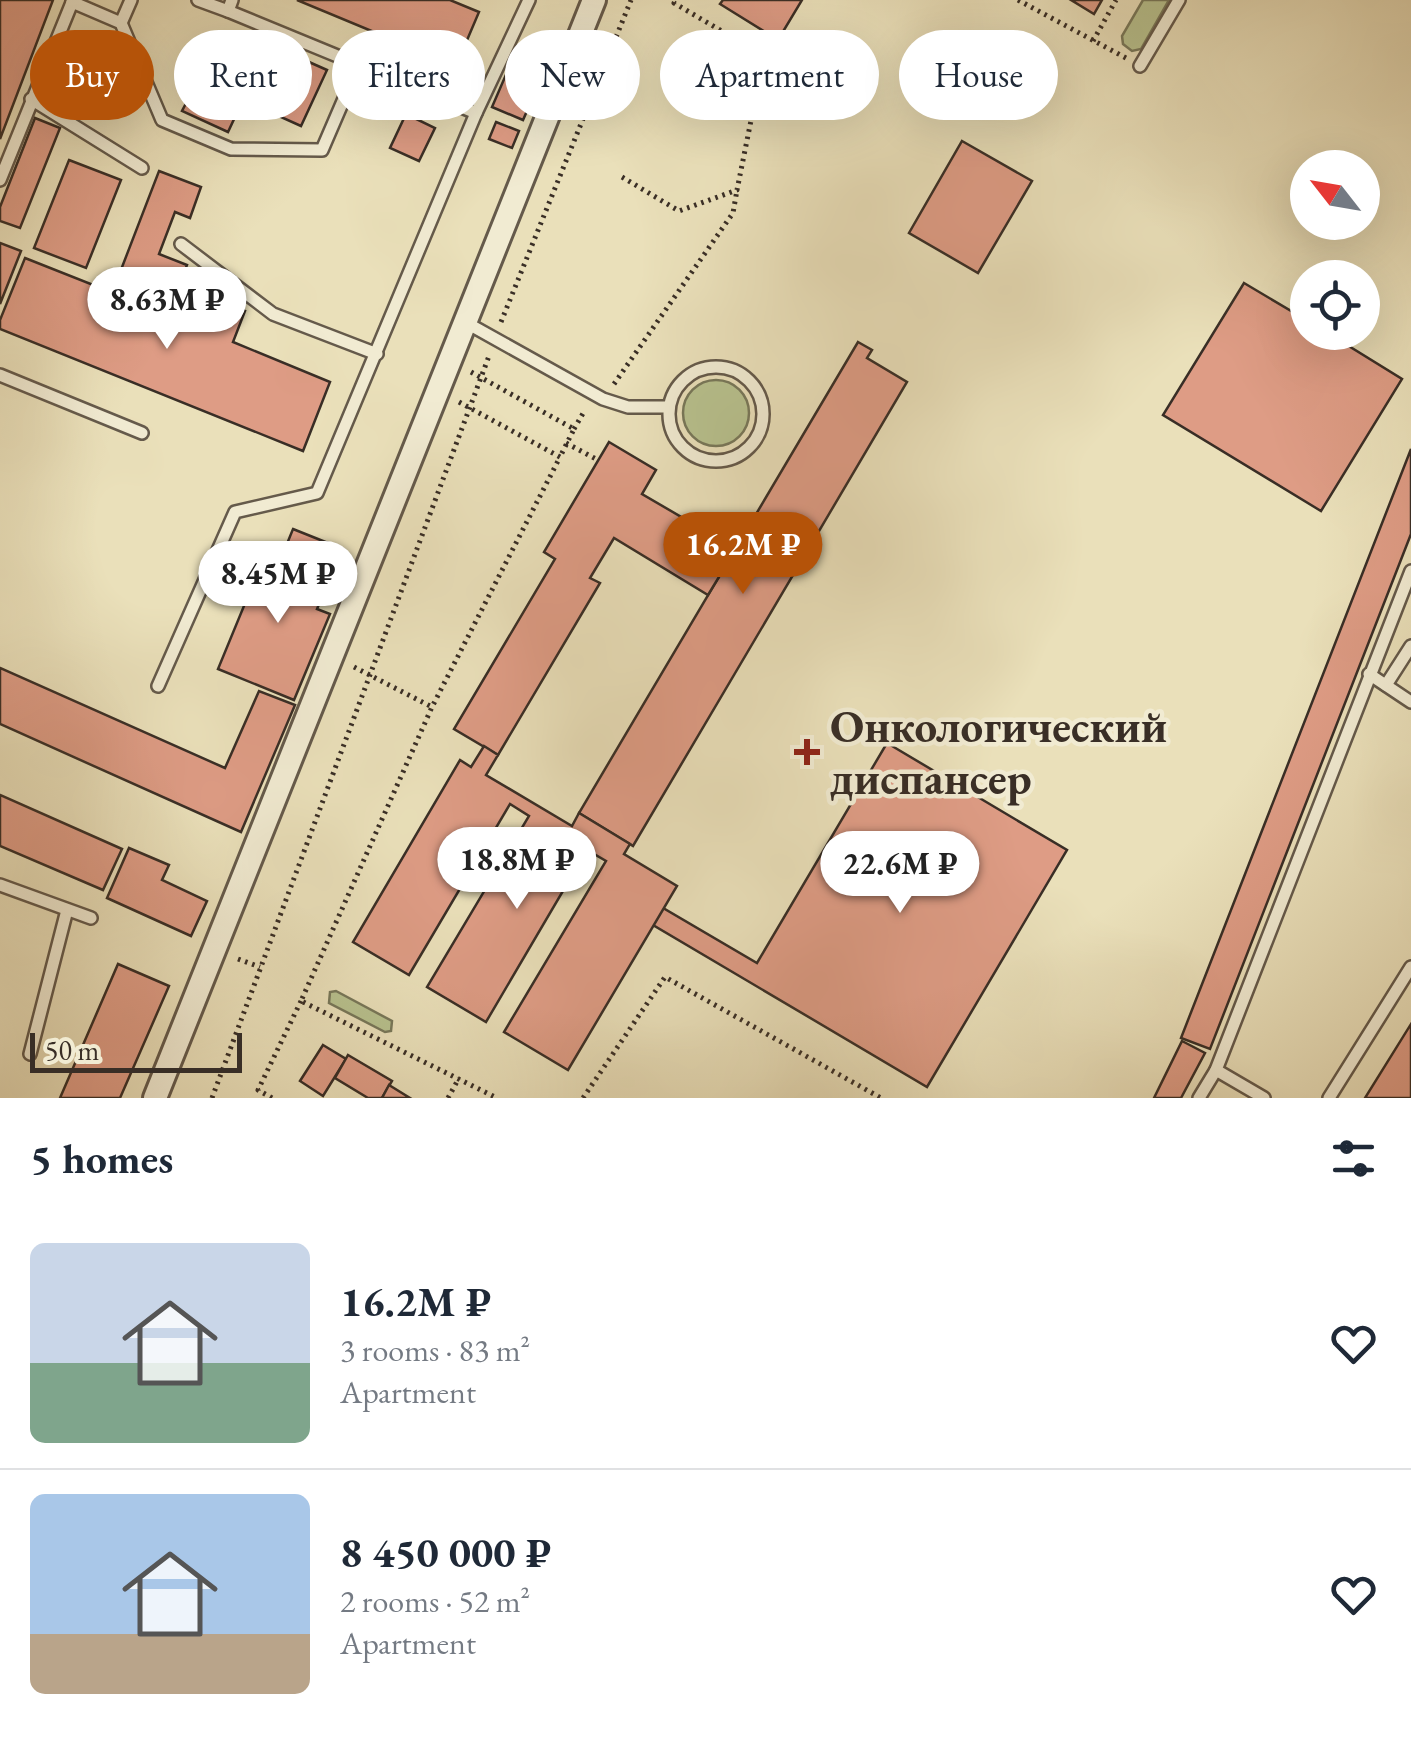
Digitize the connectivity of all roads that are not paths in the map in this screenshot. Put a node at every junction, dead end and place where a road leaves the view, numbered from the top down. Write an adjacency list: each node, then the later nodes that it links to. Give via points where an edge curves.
1 (130, 0): 8 (lane)
2 (198, 0): 7 (lane)
3 (529, 0): 12 (lane)
4 (594, 0): 20 (street)
5 (1179, 0): 11 (lane)
6 (72, 1): 8 (lane); 9 (lane)
7 (230, 5): 10 (lane)
8 (122, 23): 15 (lane, via 162,120 231,149 322,150)
9 (60, 30)
10 (332, 52)
11 (1140, 66)
12 (485, 94)
13 (30, 102): 18 (lane)
14 (65, 120): 17 (lane)
15 (335, 120)
16 (473, 120): 21 (lane)
17 (142, 168)
18 (0, 180)
19 (181, 244): 21 (lane, via 273,314)
20 (466, 322): 23 (lane, via 603,399 628,408); 37 (street)
21 (377, 354): 29 (lane, via 316,493 234,512)
22 (0, 376): 24 (lane)
23 (669, 407): 23 (lane, via 690,374 709,367 746,377 764,411 750,448 714,462 680,444)
24 (142, 433)
25 (1411, 572): 27 (lane)
26 (1411, 646): 28 (lane)
27 (1369, 674): 28 (lane); 36 (lane)
28 (1386, 685): 30 (lane)
29 (158, 686)
30 (1411, 702)
31 (0, 885): 32 (lane)
32 (67, 910): 33 (lane); 35 (lane)
33 (90, 918)
34 (1411, 966): 40 (lane)
35 (30, 1054)
36 (1216, 1070): 38 (lane); 39 (lane)
37 (155, 1098)
38 (1199, 1098)
39 (1264, 1098)
40 (1329, 1098)

